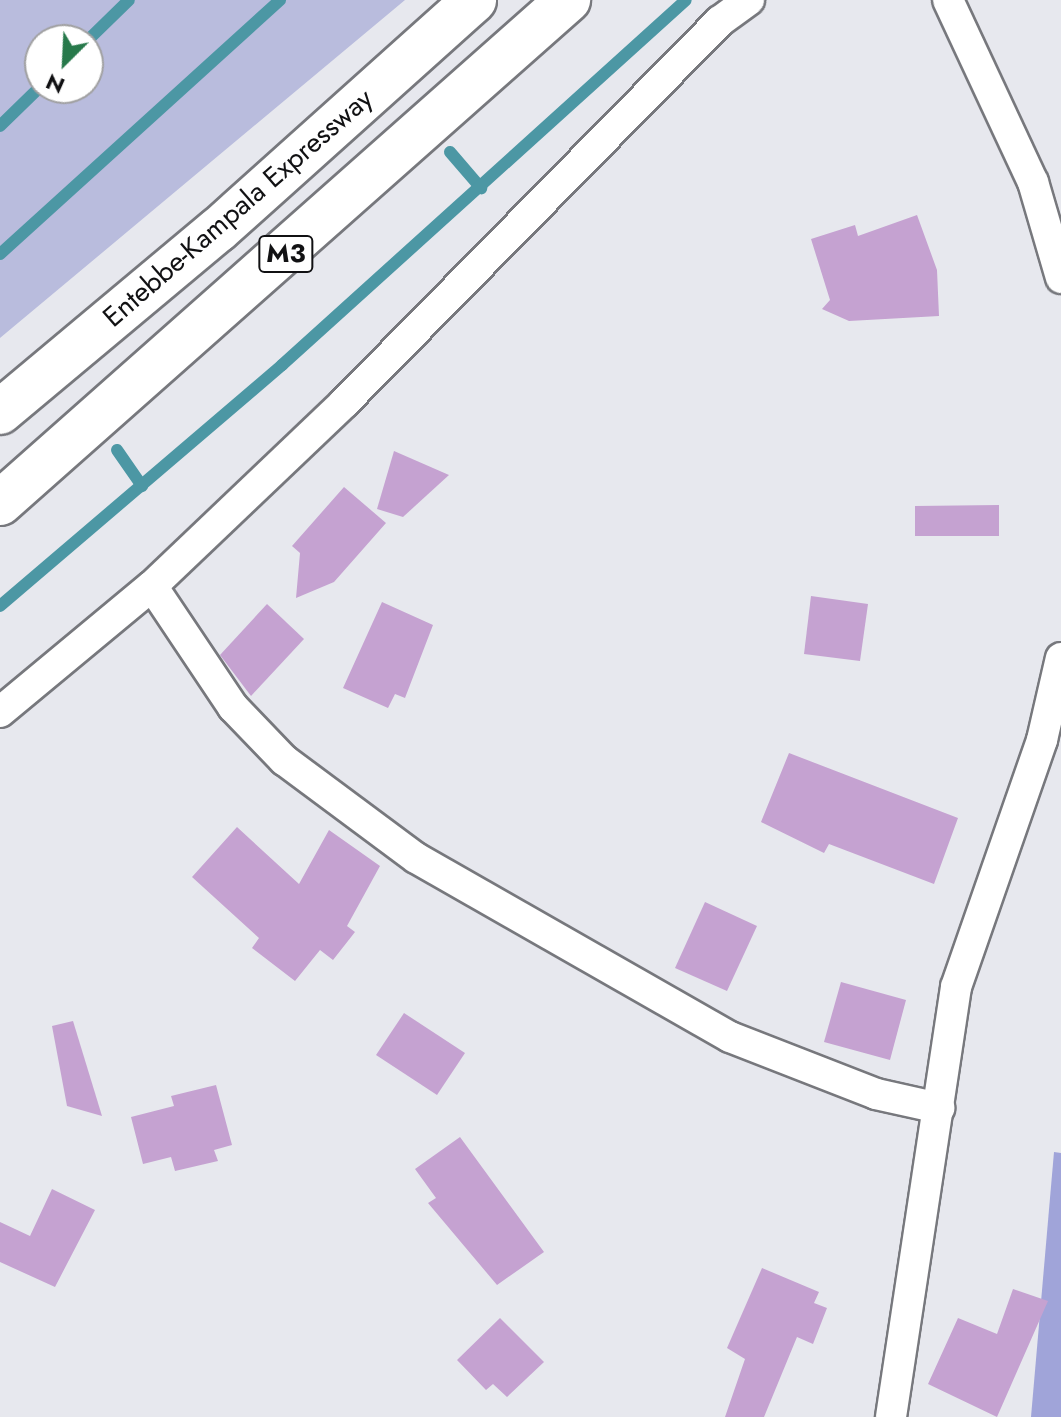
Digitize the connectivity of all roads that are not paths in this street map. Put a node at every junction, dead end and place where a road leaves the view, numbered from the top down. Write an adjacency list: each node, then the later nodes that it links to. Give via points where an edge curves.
1 (474, 0): 6 (highway, Entebbe-Kampala Expressway / M3, via 218,230)
2 (568, 0): 7 (highway, M3)
3 (749, 0): 8 (street, via 720,21 344,403)
4 (948, 0): 5 (street, via 1033,182)
5 (1061, 278)
6 (0, 412)
7 (0, 503)
8 (152, 586): 10 (street); 12 (street, via 233,707 284,760 416,858 730,1037 876,1094)
9 (1061, 658): 11 (street)
10 (0, 712)
11 (1054, 723): 12 (street, via 956,987)
12 (939, 1108): 13 (street)
13 (891, 1417)

